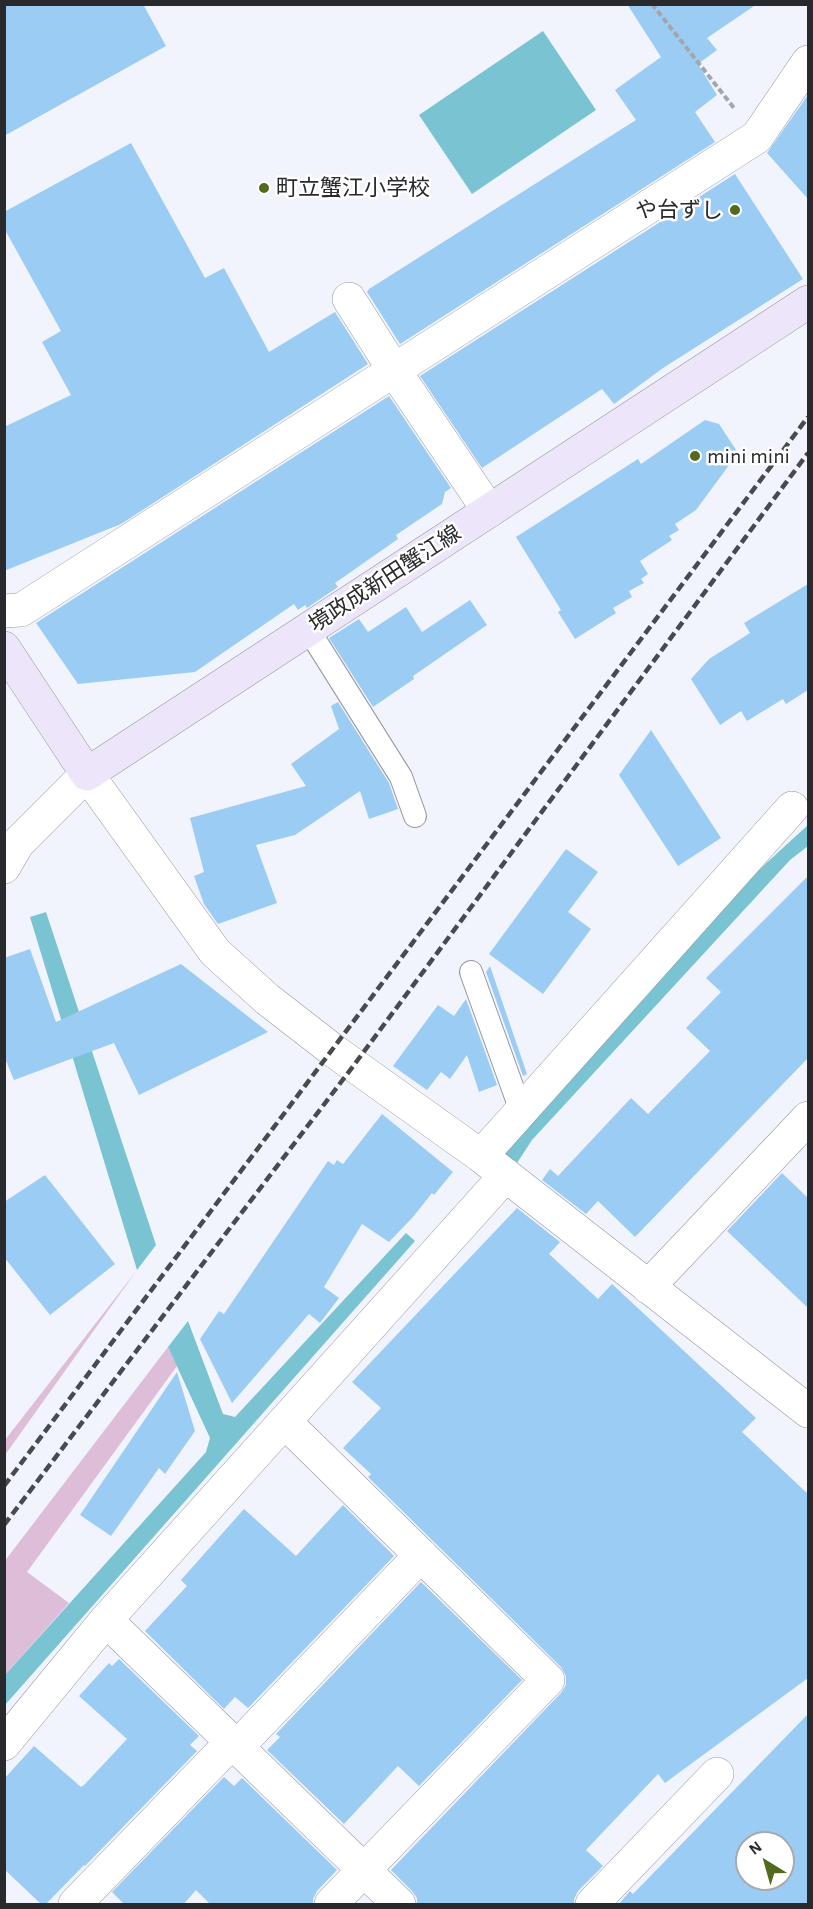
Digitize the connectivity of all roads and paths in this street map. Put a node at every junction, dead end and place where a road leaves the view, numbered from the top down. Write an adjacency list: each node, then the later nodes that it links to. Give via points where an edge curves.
1 (651, 4): 3 (path)
2 (808, 62): 3 (street)
3 (757, 137): 6 (street)
4 (349, 299): 6 (street)
5 (808, 302): 7 (main road, 境政成新田蟹江線)
6 (394, 370): 7 (street); 8 (street, via 21,610)
7 (489, 511): 9 (main road, 境政成新田蟹江線)
8 (4, 610)
9 (308, 629): 11 (main road, 境政成新田蟹江線); 13 (lane, via 402,777)
10 (4, 648): 11 (main road)
11 (87, 774): 14 (street, via 18,843); 18 (street, via 215,952 267,999)
12 (792, 807): 16 (street)
13 (415, 816)
14 (4, 867)
15 (471, 972): 16 (lane)
16 (521, 1112): 18 (street)
17 (808, 1118): 19 (street)
18 (494, 1165): 19 (street); 21 (street)
19 (648, 1287): 20 (street)
20 (808, 1411)
21 (285, 1422): 22 (street); 23 (street)
22 (421, 1555): 25 (street); 27 (street, via 548,1680)
23 (106, 1620): 24 (street); 25 (street)
24 (4, 1744)
25 (234, 1744): 27 (street); 28 (street)
26 (717, 1774): 31 (street)
27 (364, 1871): 29 (street); 30 (street)
28 (75, 1905)
29 (332, 1905)
30 (399, 1905)
31 (592, 1905)

